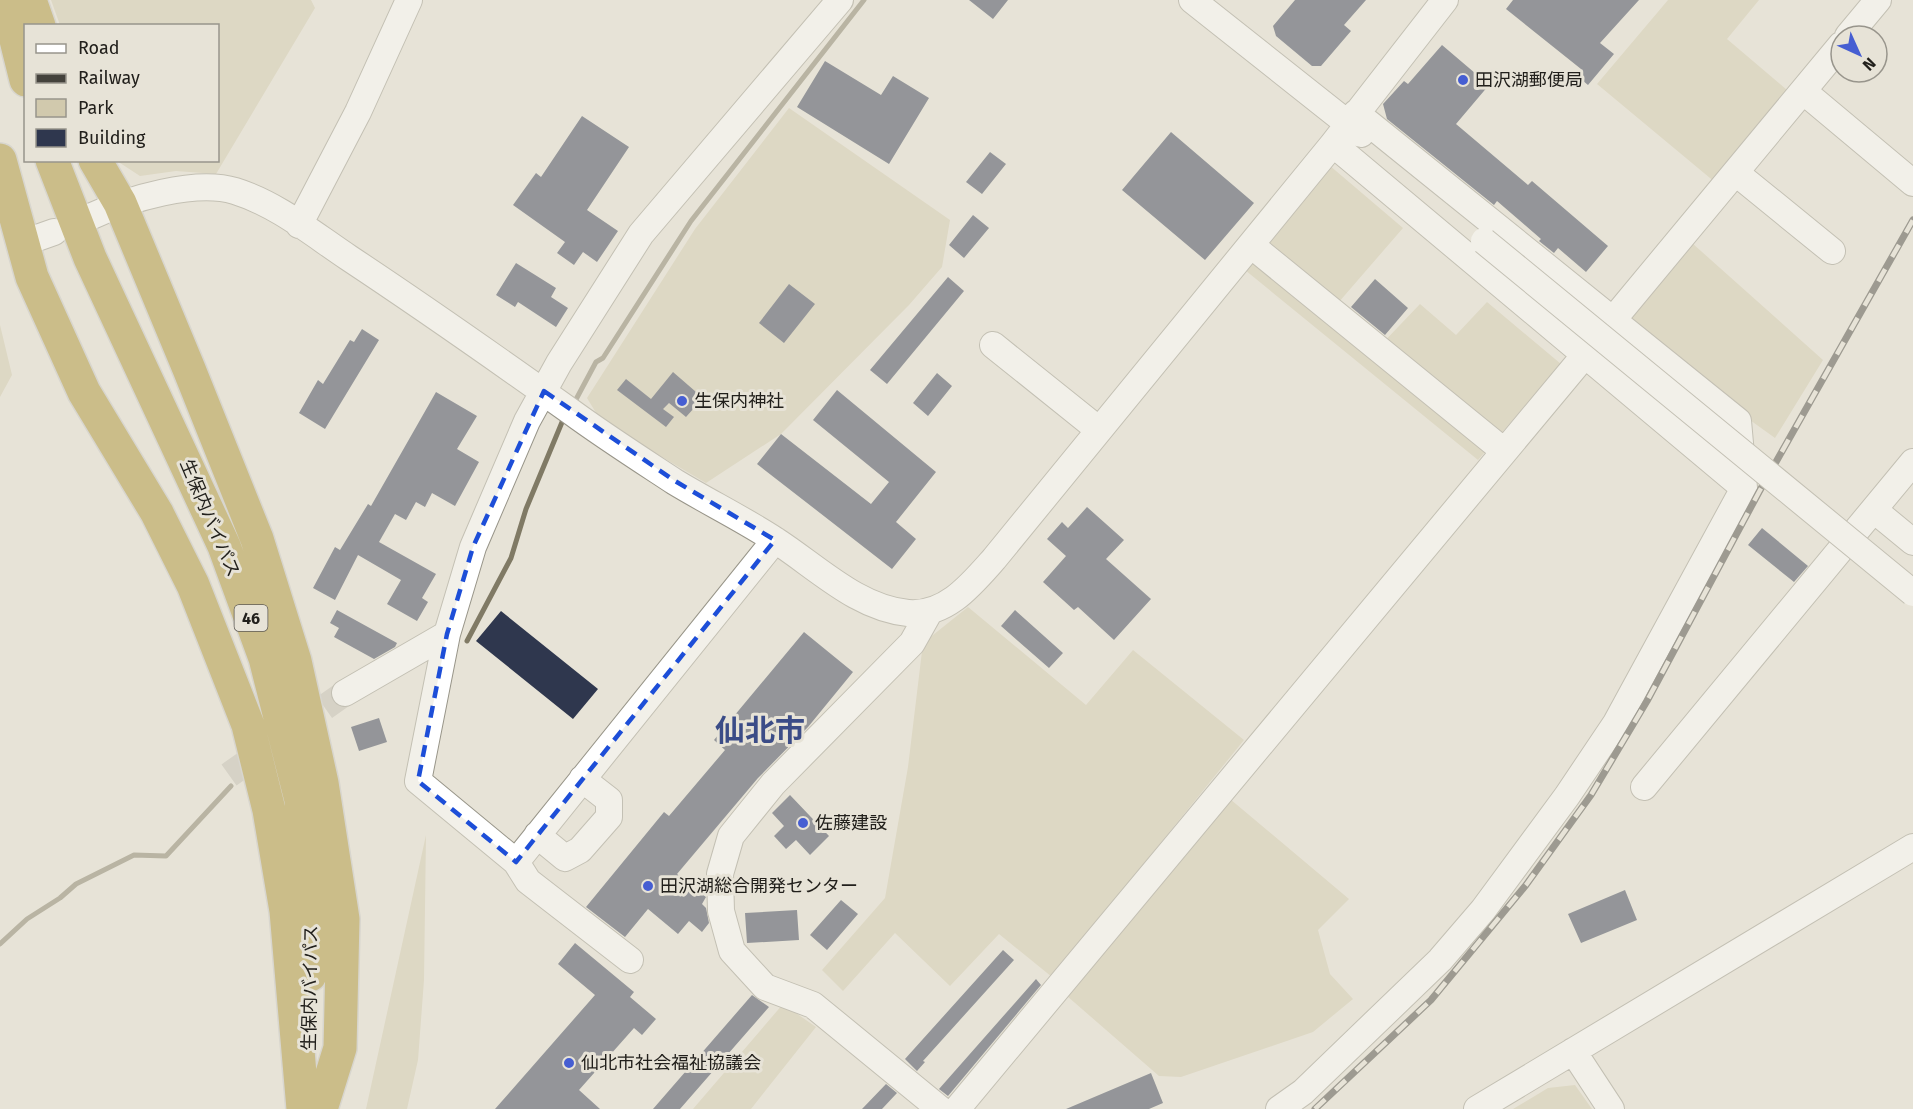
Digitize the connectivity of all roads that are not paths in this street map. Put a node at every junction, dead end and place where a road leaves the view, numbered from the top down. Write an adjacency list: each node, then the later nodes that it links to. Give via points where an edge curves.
1 (6, 0): 11 (highway)
2 (30, 0): 8 (highway)
3 (409, 0): 21 (street, via 358,112)
4 (840, 0): 29 (street, via 641,234)
5 (1192, 0): 13 (street)
6 (1445, 0): 13 (street)
7 (1878, 0): 9 (street)
8 (38, 24)
9 (1858, 24)
10 (1829, 60): 12 (street)
11 (24, 72)
12 (1803, 91): 18 (street); 19 (street)
13 (1352, 118): 14 (street); 26 (street); 37 (street, bridge, via 1484,241)
14 (1333, 144): 24 (street); 28 (street)
15 (0, 160): 23 (highway)
16 (53, 162): 49 (highway, 生保内バイパス / 46, via 90,258 224,546 268,669 301,800 312,897)
17 (95, 162): 20 (highway)
18 (1736, 173): 25 (street); 26 (street)
19 (1913, 183)
20 (106, 210): 21 (street, via 201,187 233,190 263,202); 50 (highway, via 257,539 295,661 320,771 343,919 340,1048)
21 (299, 225): 29 (street)
22 (54, 232): 23 (street)
23 (23, 243): 48 (highway, via 32,277 84,392 157,513 193,585 248,725 286,911)
24 (1251, 245): 30 (street); 31 (street)
25 (1832, 251)
26 (1612, 321): 33 (street, via 1738,421)
27 (993, 345): 30 (street)
28 (1584, 356): 31 (street); 33 (street)
29 (544, 391): 35 (street, via 675,481); 39 (street, via 527,420 473,547)
30 (1099, 430): 38 (street, via 967,589)
31 (1504, 451): 52 (street)
32 (1913, 462): 34 (street)
33 (1744, 488): 53 (street, via 1616,723 1497,891 1440,960 1303,1092)
34 (1874, 510): 36 (street); 42 (street)
35 (775, 540): 38 (street, via 849,591 882,608 910,613); 41 (street)
36 (1913, 542)
37 (1913, 593)
38 (930, 611): 51 (street, via 912,643 773,784 731,836 720,874 721,912 732,951 765,987 813,1005)
39 (447, 634): 40 (street); 45 (street, via 418,781)
40 (345, 693)
41 (582, 779): 43 (street); 43 (street, via 609,800 609,817 580,850 565,858)
42 (1644, 787)
43 (537, 835): 45 (street)
44 (1911, 854): 47 (street)
45 (516, 862): 46 (street, via 528,881)
46 (630, 960)
47 (1574, 1051): 54 (street); 55 (street)
48 (303, 1109)
49 (308, 1109)
50 (321, 1109)
51 (940, 1109)
52 (957, 1109)
53 (1279, 1109)
54 (1477, 1109)
55 (1611, 1109)

